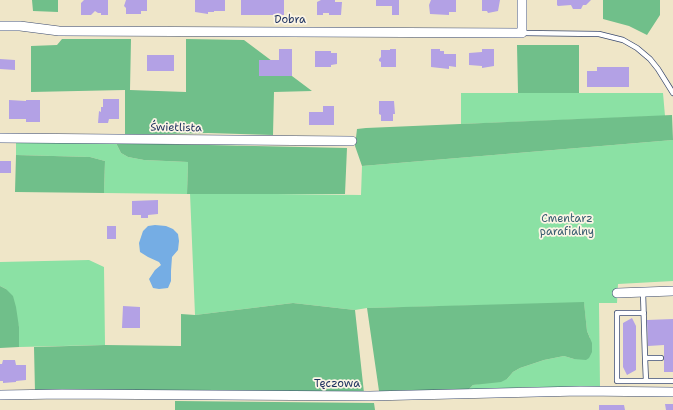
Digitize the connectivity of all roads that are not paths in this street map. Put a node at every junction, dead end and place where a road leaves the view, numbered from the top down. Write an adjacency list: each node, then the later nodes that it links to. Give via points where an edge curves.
1 (522, 0): 3 (street)
2 (0, 26): 3 (street, Dobra, via 59,31)
3 (522, 33): 4 (lane, via 599,34 623,40 650,59)
4 (673, 93)
5 (0, 138): 6 (street, Świetlista)
6 (352, 141)
7 (673, 291): 8 (street)
8 (643, 292): 9 (street); 10 (lane)
9 (617, 293)
10 (644, 313): 11 (lane); 13 (lane, via 617,313 617,381)
11 (645, 358): 12 (lane); 13 (lane)
12 (661, 358)
13 (646, 381): 14 (lane)
14 (673, 382)
15 (673, 392): 16 (street, Tęczowa, via 580,391 370,396)
16 (0, 395)

